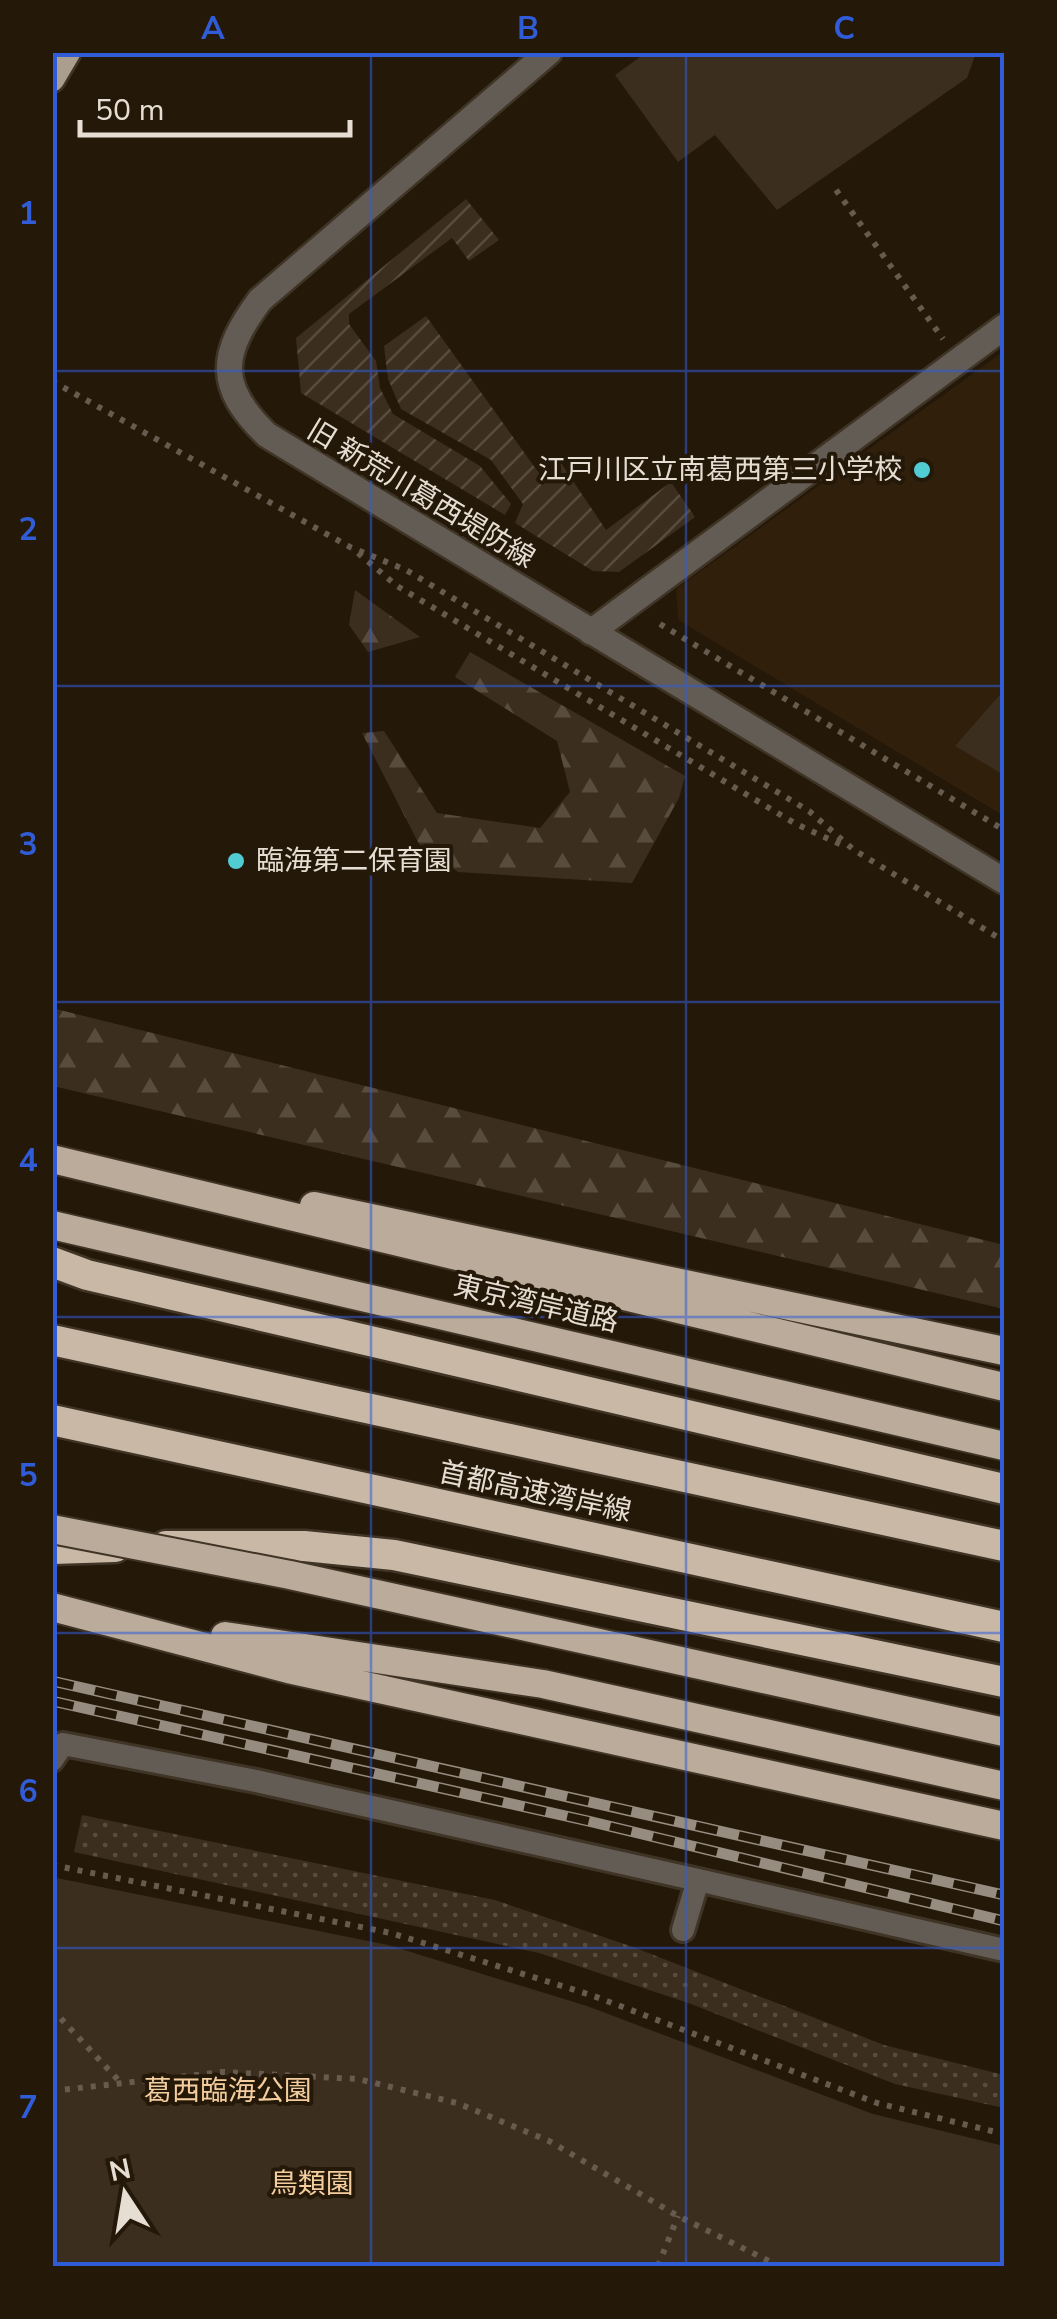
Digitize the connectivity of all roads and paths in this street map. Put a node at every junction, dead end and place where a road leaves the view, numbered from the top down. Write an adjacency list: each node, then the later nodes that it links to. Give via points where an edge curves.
1 (68, 52): 3 (main road)
2 (549, 52): 10 (street, 旧 新荒川葛西堤防線, via 260,300 235,334 228,375 242,412 266,435)
3 (52, 79)
4 (836, 190): 6 (path)
5 (1004, 327): 6 (street)
6 (958, 361): 10 (street)
7 (52, 381): 8 (path)
8 (350, 546): 12 (path, via 414,596 796,824); 12 (path, via 406,570 808,811)
9 (660, 624): 11 (path)
10 (591, 632): 13 (street, 旧 新荒川葛西堤防線)
11 (1004, 830)
12 (854, 850): 14 (path)
13 (1004, 881)
14 (1004, 941)
15 (52, 1159): 16 (highway)
16 (164, 1184): 20 (highway, via 288,1200); 21 (highway)
17 (52, 1226): 23 (highway, 東京湾岸道路)
18 (52, 1262): 24 (highway)
19 (52, 1340): 26 (highway, 首都高速湾岸線)
20 (1004, 1351)
21 (1004, 1387)
22 (52, 1420): 30 (highway, 首都高速湾岸線)
23 (1004, 1446)
24 (1004, 1489)
25 (52, 1529): 32 (highway, bridge)
26 (1004, 1546)
27 (52, 1548): 31 (highway, via 304,1546 394,1555)
28 (52, 1607): 29 (highway)
29 (90, 1616): 34 (highway, via 544,1684); 35 (highway, via 288,1669)
30 (1004, 1628)
31 (1004, 1682)
32 (1004, 1732)
33 (56, 1749): 37 (lane, via 256,1781)
34 (1004, 1786)
35 (1004, 1826)
36 (52, 1865): 43 (path, via 391,1934 592,1994 877,2103)
37 (698, 1880): 38 (lane); 39 (lane)
38 (683, 1930)
39 (1004, 1950)
40 (52, 2009): 41 (path)
41 (120, 2083): 42 (path); 44 (path, via 223,2072 358,2079 457,2103 549,2140)
42 (52, 2091)
43 (1004, 2134)
44 (678, 2216): 45 (path); 46 (path)
45 (659, 2266)
46 (779, 2266)

